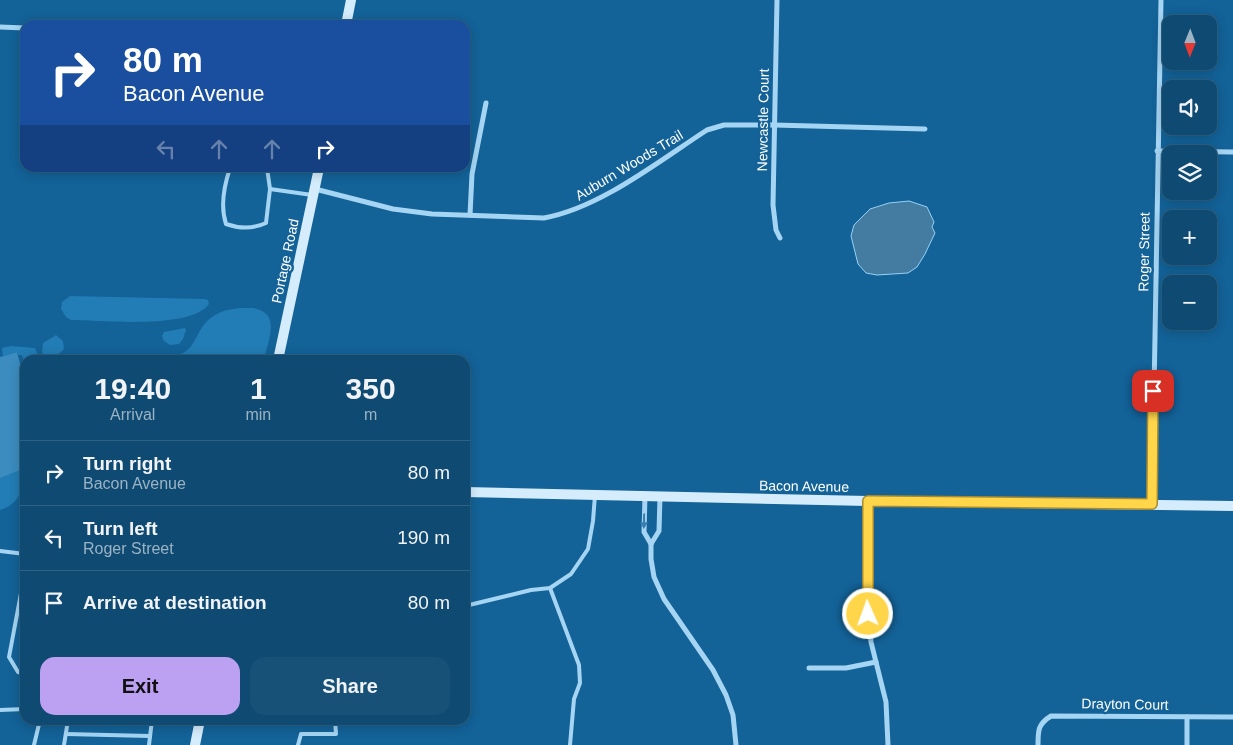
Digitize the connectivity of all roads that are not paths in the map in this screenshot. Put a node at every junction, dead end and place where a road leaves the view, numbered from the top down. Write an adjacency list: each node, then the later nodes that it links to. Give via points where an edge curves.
1 (351, 0): 4 (street)
2 (777, 0): 8 (street, Newcastle Court)
3 (1160, 0): 10 (street, Roger Street)
4 (347, 20)
5 (0, 27): 6 (street)
6 (20, 28)
7 (486, 102): 17 (street, via 472,174)
8 (774, 125): 9 (street, Auburn Woods Trail); 17 (street, Auburn Woods Trail, via 724,125 707,130 592,203 562,215 544,218); 18 (street, Newcastle Court, via 773,205)
9 (924, 130)
10 (1157, 151): 11 (street); 25 (street, Roger Street)
11 (1233, 152)
12 (229, 172): 15 (lane, via 222,204 226,224 245,228 266,223)
13 (268, 172): 15 (lane)
14 (319, 172): 16 (street, Portage Road)
15 (270, 189): 16 (lane)
16 (315, 192): 17 (street, Auburn Woods Trail, via 393,209); 19 (street, Portage Road)
17 (470, 215)
18 (780, 238)
19 (279, 355)
20 (470, 492): 21 (street, Bacon Avenue)
21 (595, 495): 22 (street, Bacon Avenue); 30 (lane, via 588,549 571,574)
22 (645, 496): 23 (street, Bacon Avenue); 27 (street, one-way to 27, via 644,532)
23 (660, 496): 24 (street, Bacon Avenue); 27 (street, via 659,531)
24 (868, 501): 25 (street, Bacon Avenue); 33 (street, via 868,614)
25 (1152, 504): 26 (street, Bacon Avenue)
26 (1233, 506)
27 (651, 544): 53 (street, via 654,577 664,600 713,670 726,695 733,715)
28 (0, 551): 29 (lane)
29 (20, 553)
30 (550, 588): 32 (lane); 52 (lane, via 579,665 580,683 574,699)
31 (20, 599): 35 (lane, via 9,658)
32 (470, 605)
33 (876, 662): 34 (street, via 846,668); 54 (street, via 886,702)
34 (809, 668)
35 (20, 673)
36 (20, 709): 37 (lane)
37 (0, 710)
38 (1187, 717): 39 (street, Drayton Court); 55 (street, Drayton Court, via 1052,716 1040,725); 56 (street)
39 (1233, 717)
40 (39, 725): 47 (lane)
41 (67, 725): 45 (lane)
42 (151, 725): 46 (lane)
43 (199, 725): 50 (street)
44 (336, 725): 51 (lane, via 336,734 302,734)
45 (66, 734): 46 (lane); 48 (lane)
46 (150, 736): 49 (lane)
47 (34, 745)
48 (64, 745)
49 (149, 745)
50 (194, 745)
51 (298, 745)
52 (570, 745)
53 (736, 745)
54 (888, 745)
55 (1038, 745)
56 (1187, 745)

